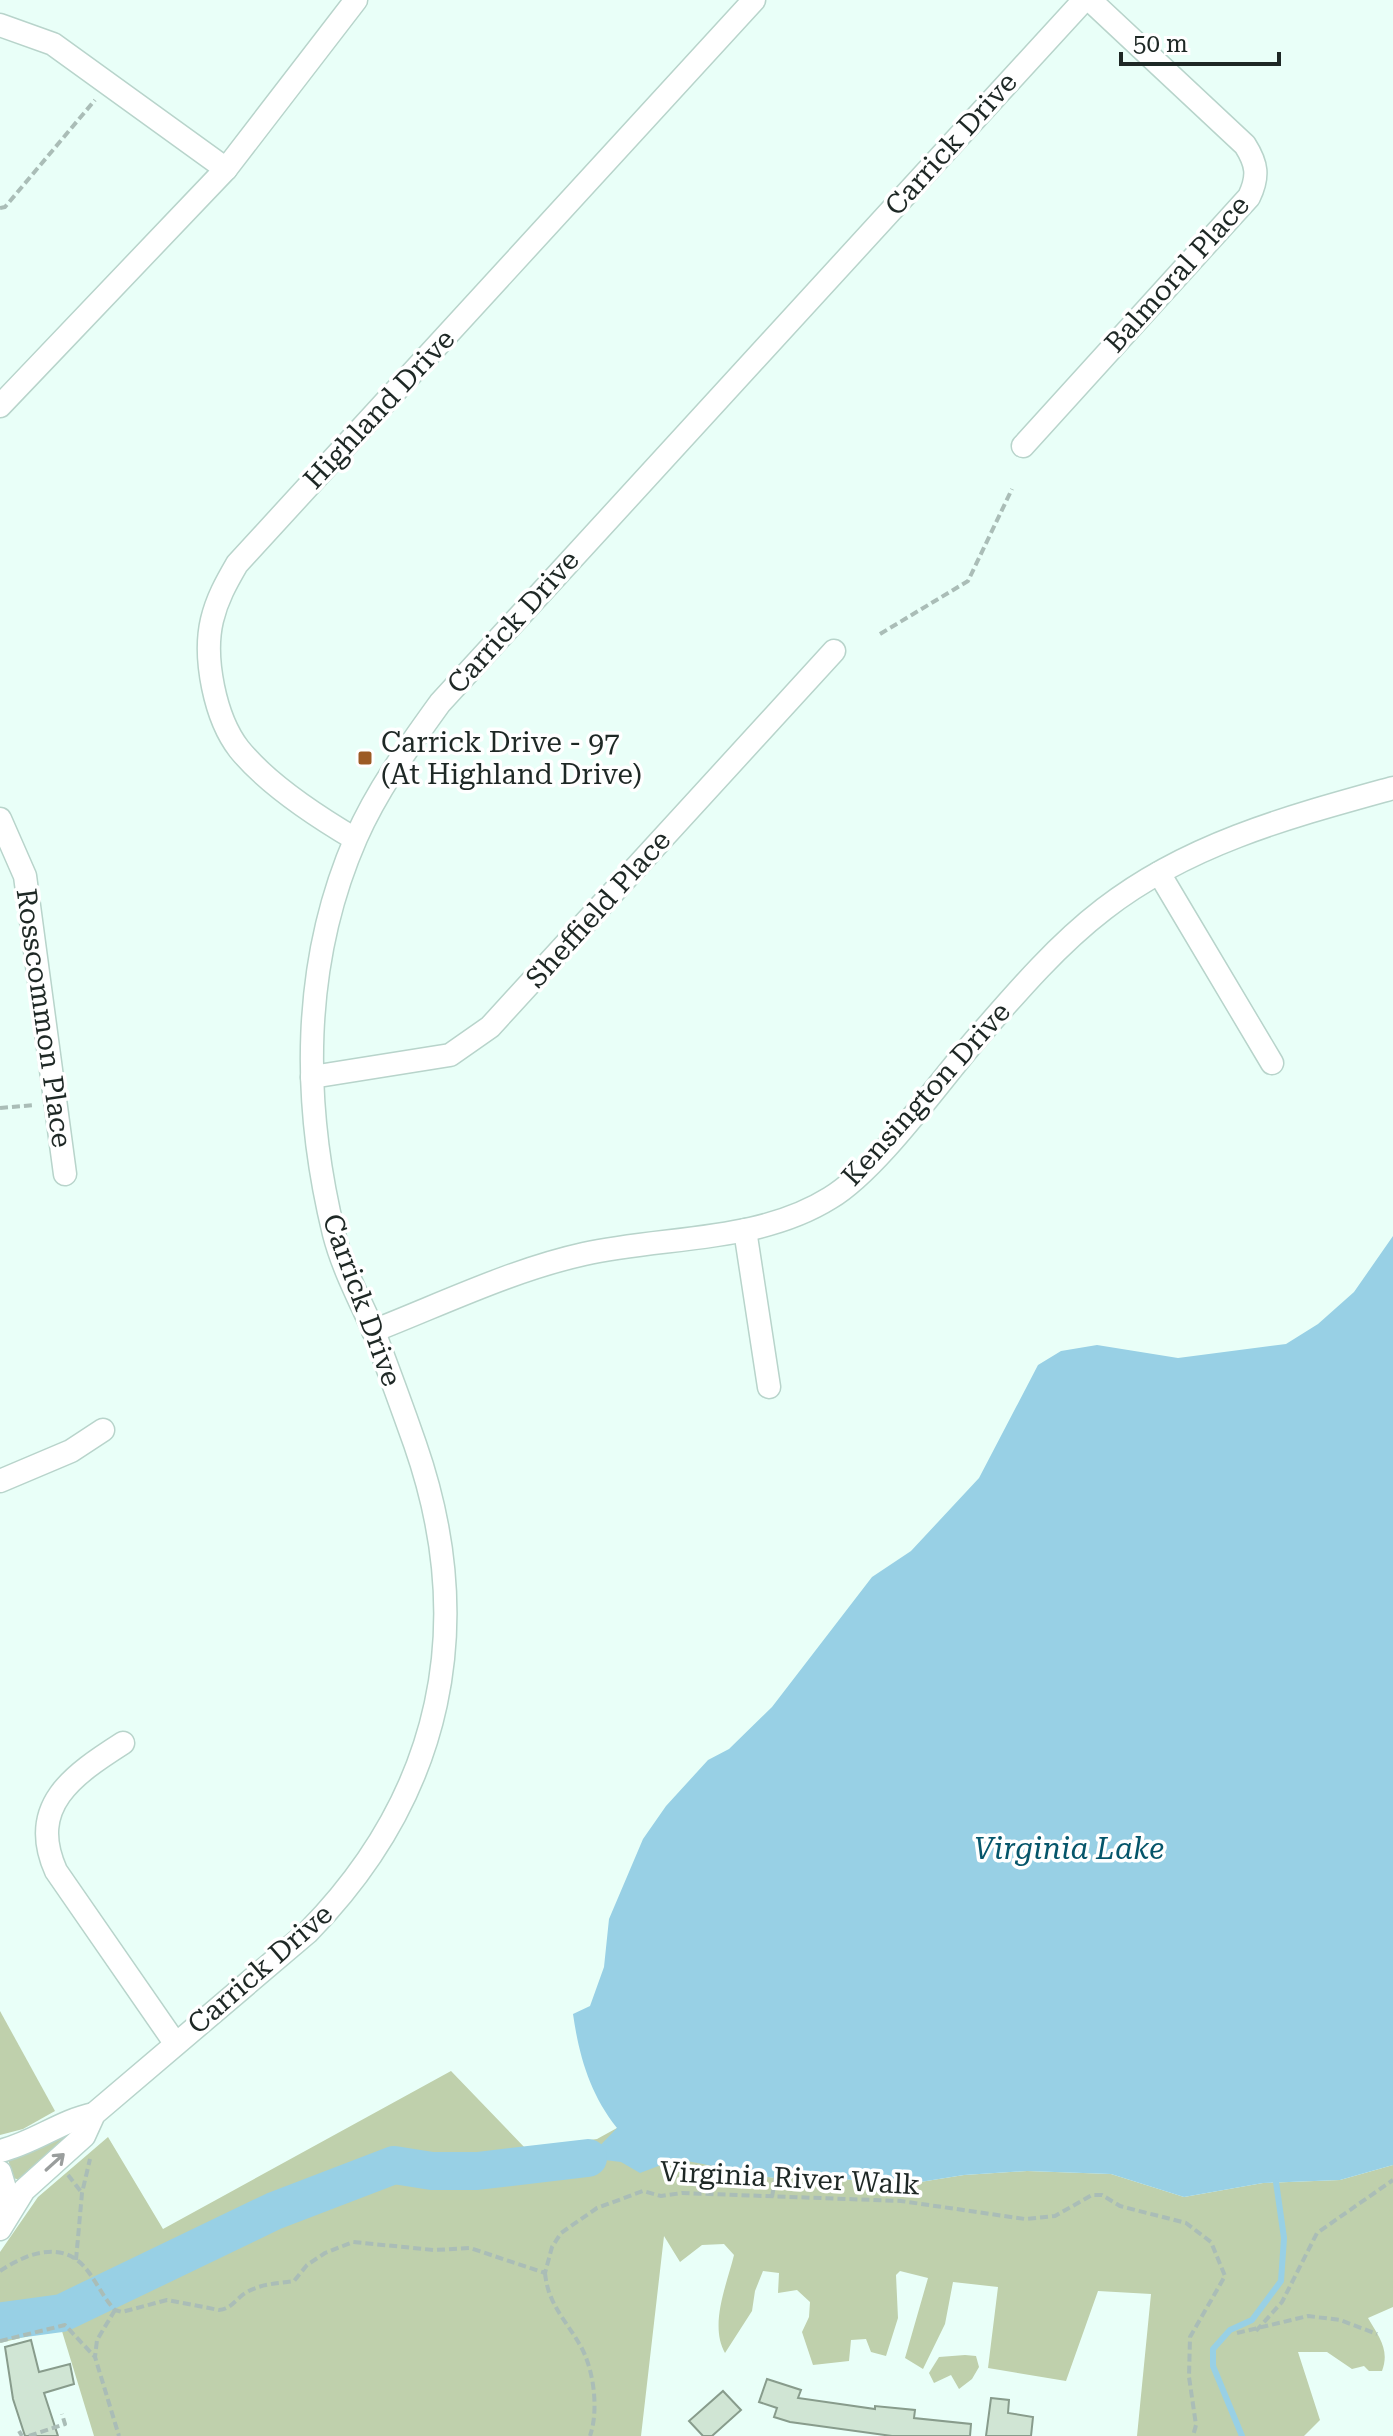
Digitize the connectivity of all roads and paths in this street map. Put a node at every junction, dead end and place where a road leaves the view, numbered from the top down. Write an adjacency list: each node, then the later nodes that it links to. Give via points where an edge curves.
1 (356, 0): 6 (street)
2 (754, 0): 15 (street, Highland Drive, via 237,564 220,594 211,624 211,660 228,731 256,767)
3 (1087, 0): 9 (street, Balmoral Place, via 1245,145 1256,162 1256,182 1249,197); 15 (street, Carrick Drive, via 440,703 405,750)
4 (0, 25): 6 (street, via 53,44)
5 (98, 97): 7 (path)
6 (226, 169): 8 (street)
7 (0, 208)
8 (0, 406)
9 (1023, 446)
10 (1012, 489): 11 (path, via 968,581)
11 (880, 634)
12 (834, 651): 18 (street, Sheffield Place, via 470,1044 450,1055)
13 (1393, 788): 16 (street, Kensington Drive, via 1263,825)
14 (0, 819): 21 (street, Rosscommon Place, via 25,876)
15 (355, 839): 18 (street, Carrick Drive, via 319,967)
16 (1159, 873): 17 (street); 22 (street, Kensington Drive, via 1103,910 1068,942 832,1198 794,1217)
17 (1272, 1063)
18 (312, 1077): 23 (street, Carrick Drive, via 317,1145 335,1239)
19 (34, 1105): 20 (path)
20 (0, 1108)
21 (65, 1174)
22 (745, 1230): 23 (street, Kensington Drive, via 583,1254); 24 (street)
23 (373, 1331): 28 (street, Carrick Drive, via 436,1511 444,1556 444,1655 427,1739 388,1830 343,1895 308,1932)
24 (769, 1387)
25 (103, 1430): 26 (street, via 71,1451)
26 (0, 1481)
27 (123, 1743): 28 (street, via 68,1783 48,1817 46,1838 56,1871)
28 (175, 2043): 29 (street, Carrick Drive)
29 (94, 2114): 31 (street, Carrick Drive, via 71,2118 28,2145); 38 (street, Carrick Drive, one-way to 29, via 84,2136)
30 (94, 2145): 36 (path)
31 (0, 2151)
32 (777, 2169): 37 (path)
33 (64, 2170): 36 (path)
34 (0, 2172): 38 (street)
35 (1393, 2180): 44 (path, via 1317,2233 1282,2302)
36 (82, 2193): 40 (path)
37 (772, 2197): 42 (path, Virginia River Walk, via 661,2196 643,2191 597,2208 561,2233); 53 (path, Virginia River Walk, via 901,2201 1025,2219 1055,2216 1092,2195 1102,2195 1120,2206 1186,2223 1211,2242 1225,2276 1190,2337)
38 (11, 2208): 39 (street, Carrick Drive)
39 (0, 2229)
40 (76, 2260): 41 (path, via 31,2254); 43 (path)
41 (0, 2271)
42 (545, 2273): 43 (path, via 470,2248 353,2242 325,2253 294,2281 259,2287 227,2309 167,2300); 52 (path, via 554,2309 580,2345 587,2366 595,2403)
43 (115, 2310): 48 (path, via 97,2340)
44 (1256, 2331): 45 (path); 46 (path, via 1308,2316 1340,2320)
45 (1237, 2333)
46 (1377, 2334)
47 (0, 2341): 48 (path, via 65,2325)
48 (95, 2357): 51 (path)
49 (62, 2414): 50 (path, via 65,2424)
50 (29, 2436)
51 (119, 2436)
52 (590, 2436)
53 (1193, 2436)

